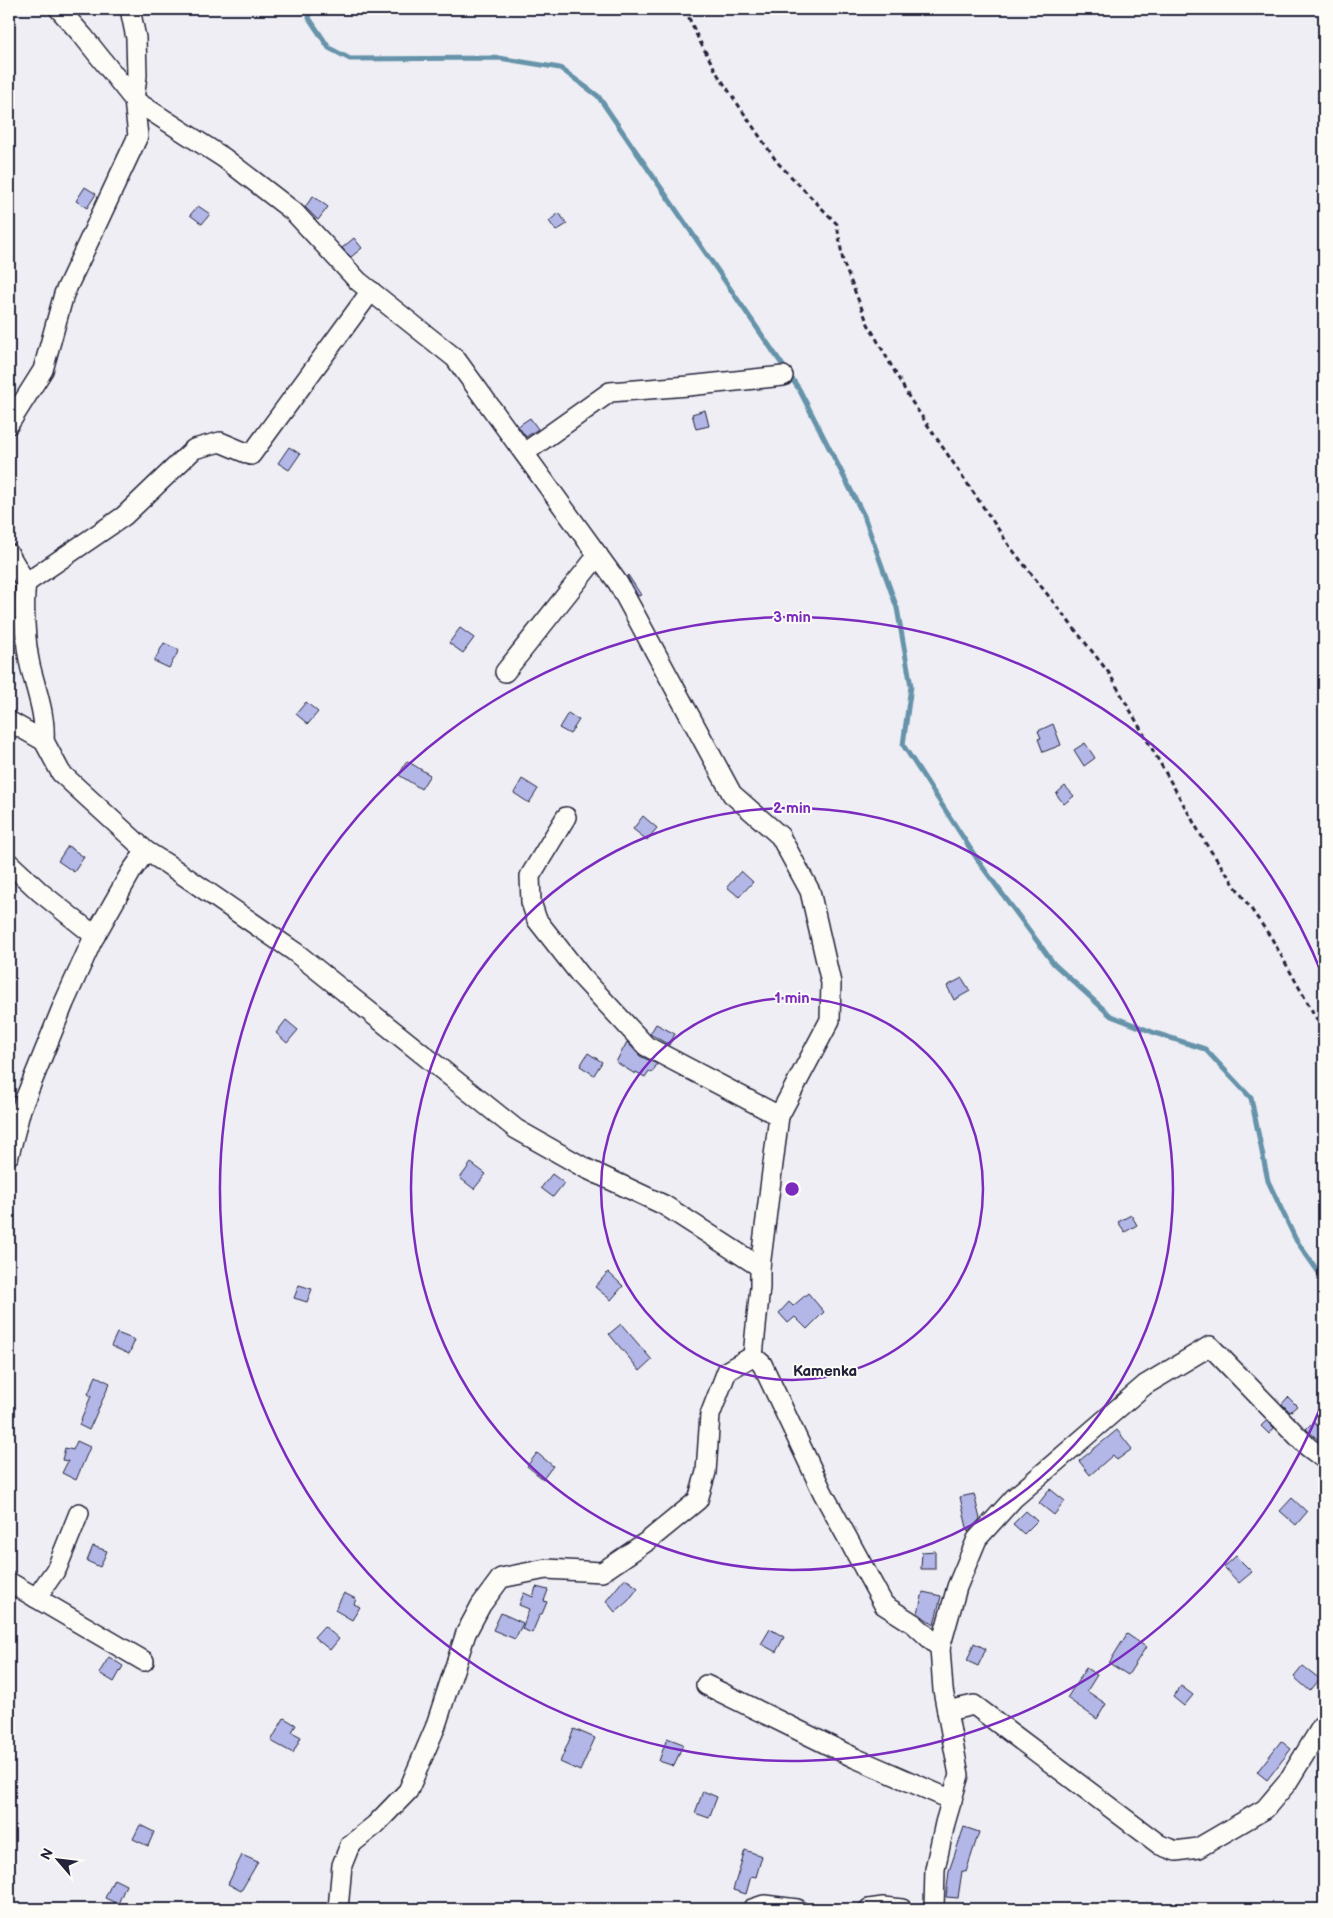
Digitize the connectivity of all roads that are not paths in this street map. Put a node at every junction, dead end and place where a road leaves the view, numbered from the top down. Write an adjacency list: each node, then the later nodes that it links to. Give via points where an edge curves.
1 (58, 9): 3 (street)
2 (130, 9): 3 (street, via 136,38)
3 (134, 100): 4 (street, via 224,158 294,212); 6 (street, via 138,136 64,294 43,370)
4 (371, 291): 7 (street, via 456,358); 10 (street, via 251,455 220,442 194,450 124,516)
5 (783, 376): 7 (street, via 610,392)
6 (9, 424)
7 (524, 453): 9 (street)
8 (9, 554): 10 (street)
9 (598, 555): 11 (street); 18 (street, via 618,583 732,794 780,836 810,891 831,984 830,1020)
10 (26, 583): 13 (street, via 24,599 29,662 45,727)
11 (505, 672)
12 (9, 721): 13 (street)
13 (44, 741): 15 (street, via 61,773)
14 (566, 817): 18 (street, via 530,876 531,902 537,920 581,976 646,1046)
15 (146, 851): 17 (street); 20 (street, via 295,952 516,1129 585,1168 664,1205)
16 (9, 863): 17 (street)
17 (95, 936): 19 (street, via 21,1109)
18 (778, 1116): 20 (street)
19 (9, 1155)
20 (760, 1267): 21 (street)
21 (753, 1356): 26 (street, via 762,1364 823,1493 884,1605 914,1624); 32 (street, via 727,1371 710,1415 706,1472 698,1500 649,1540 602,1572 546,1569 501,1578 466,1633 435,1728 408,1791 376,1825 350,1845 342,1865)
22 (1324, 1459): 26 (street, via 1308,1447 1210,1346 1145,1385 1014,1498 977,1539 957,1587)
23 (79, 1513): 25 (street, via 57,1568)
24 (9, 1582): 25 (street)
25 (36, 1598): 27 (street)
26 (940, 1648): 29 (street)
27 (144, 1661)
28 (706, 1684): 31 (street, via 846,1754)
29 (947, 1711): 30 (street, via 974,1705 1160,1845 1176,1851 1198,1848 1265,1809 1287,1783); 31 (street, via 959,1774)
30 (1324, 1723)
31 (952, 1800): 37 (street, via 935,1869)
32 (338, 1909)
33 (752, 1909): 34 (street, via 764,1905)
34 (797, 1909)
35 (870, 1909): 36 (street)
36 (902, 1909)
37 (934, 1909)

